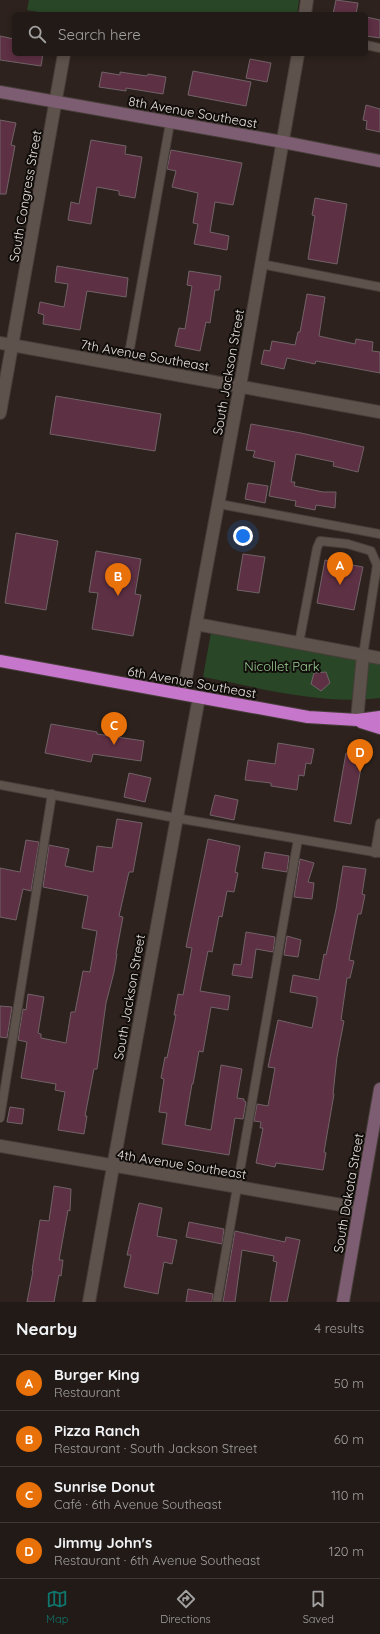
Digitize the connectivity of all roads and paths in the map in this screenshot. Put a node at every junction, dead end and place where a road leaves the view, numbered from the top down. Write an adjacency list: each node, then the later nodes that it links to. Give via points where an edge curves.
1 (307, 0): 2 (street)
2 (305, 12)
3 (368, 45): 4 (lane)
4 (380, 48)
5 (64, 56): 8 (street, South Congress Street)
6 (298, 56): 10 (street, South Jackson Street)
7 (0, 92): 8 (street, 8th Avenue Southeast)
8 (55, 102): 9 (street, 8th Avenue Southeast); 15 (street, South Congress Street)
9 (170, 123): 10 (street, 8th Avenue Southeast); 16 (lane)
10 (283, 142): 11 (street, 8th Avenue Southeast); 12 (street, South Jackson Street)
11 (380, 161)
12 (261, 264): 13 (lane); 17 (street, South Jackson Street)
13 (380, 287)
14 (0, 343): 15 (street, 7th Avenue Southeast)
15 (12, 345): 16 (street, 7th Avenue Southeast); 19 (street, South Congress Street)
16 (126, 365): 17 (street, 7th Avenue Southeast)
17 (240, 386): 18 (street, 7th Avenue Southeast); 20 (street, South Jackson Street)
18 (380, 412)
19 (0, 413)
20 (218, 504): 21 (lane); 23 (street, South Jackson Street)
21 (380, 534)
22 (379, 565): 24 (lane, via 371,551 348,544 320,542); 25 (lane)
23 (196, 624): 24 (street); 28 (street, South Jackson Street)
24 (299, 643): 25 (street)
25 (363, 655): 26 (street); 31 (street)
26 (380, 658)
27 (0, 661): 28 (highway, 6th Avenue Southeast)
28 (183, 694): 29 (highway, 6th Avenue Southeast)
29 (199, 697): 31 (highway, 6th Avenue Southeast, via 308,717); 35 (street, South Jackson Street)
30 (380, 717): 31 (highway, 6th Avenue Southeast)
31 (356, 720): 32 (highway)
32 (380, 728)
33 (0, 785): 34 (lane)
34 (52, 794): 35 (lane); 40 (lane)
35 (176, 818): 37 (lane); 42 (street, South Jackson Street)
36 (380, 823): 38 (lane)
37 (298, 839): 38 (lane); 43 (lane)
38 (377, 853)
39 (380, 1088): 44 (street, South Dakota Street)
40 (0, 1118)
41 (0, 1146): 42 (street, 4th Avenue Southeast)
42 (113, 1167): 43 (street, 4th Avenue Southeast); 45 (street, South Jackson Street)
43 (237, 1187): 44 (street, 4th Avenue Southeast); 46 (lane)
44 (359, 1208): 47 (street, South Dakota Street)
45 (90, 1302)
46 (217, 1302)
47 (343, 1302)

